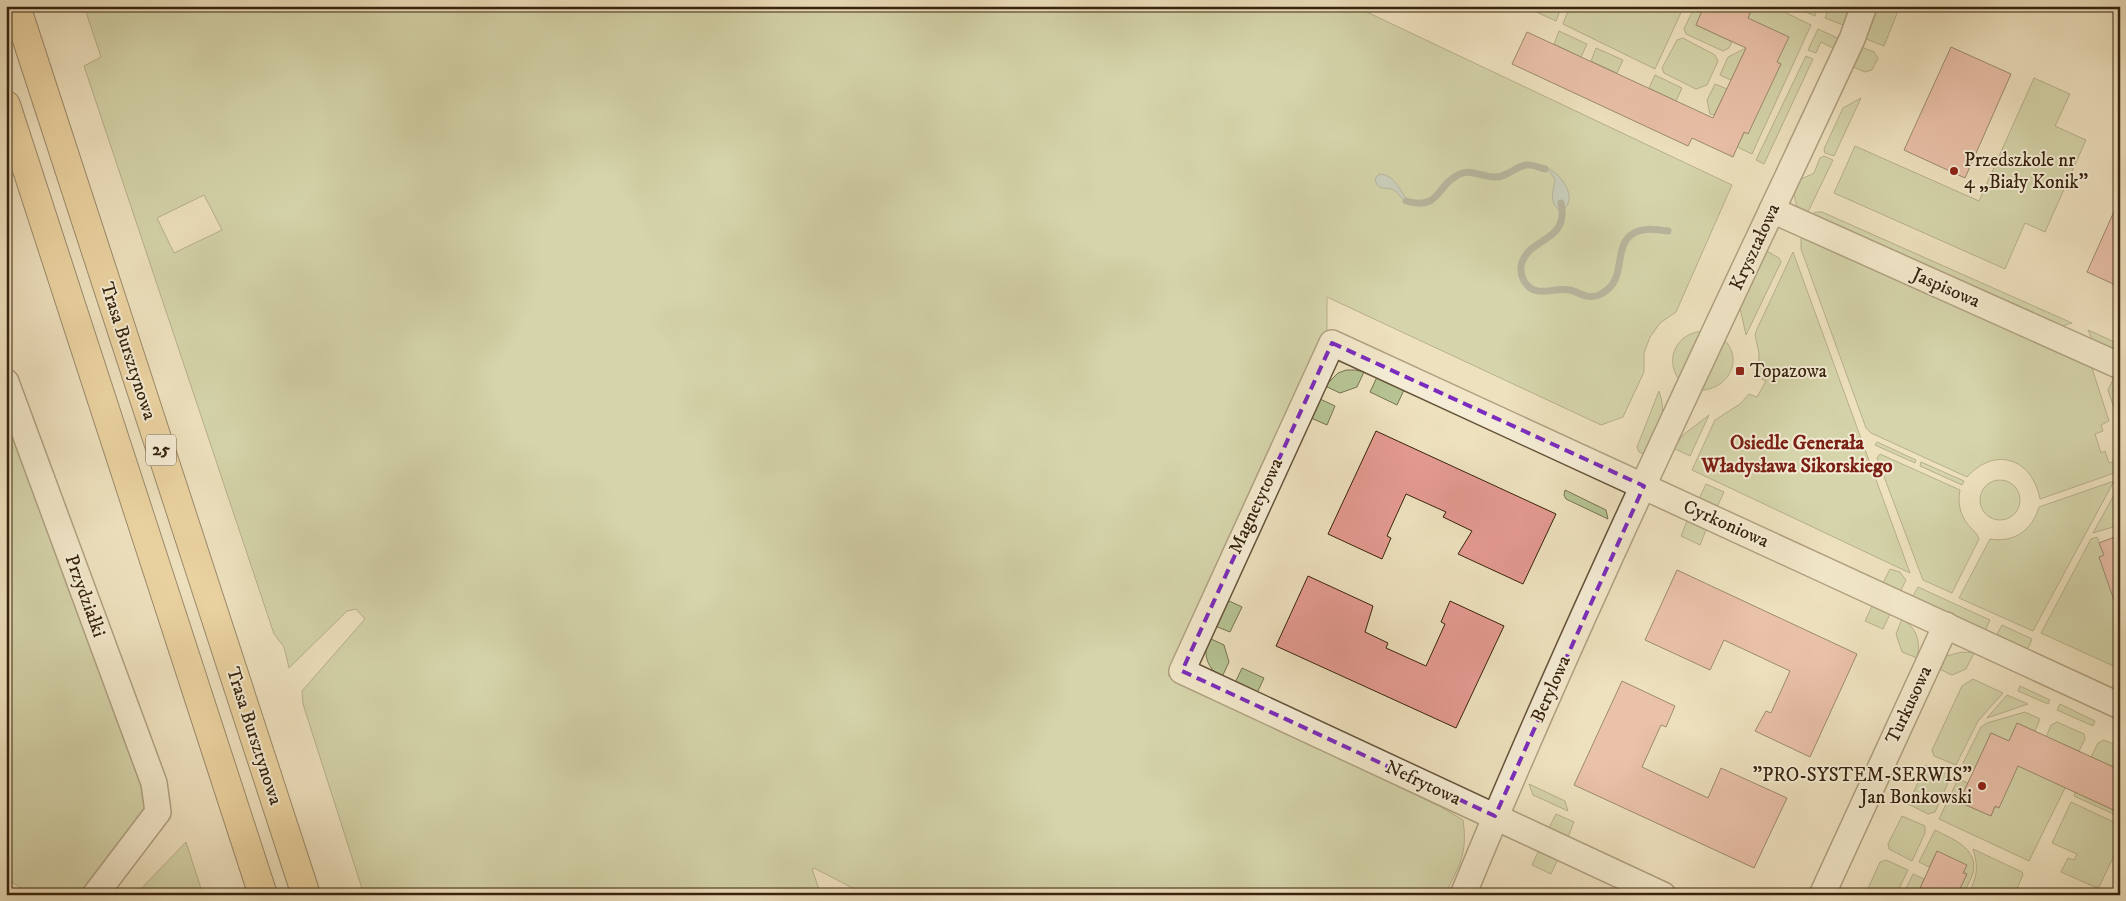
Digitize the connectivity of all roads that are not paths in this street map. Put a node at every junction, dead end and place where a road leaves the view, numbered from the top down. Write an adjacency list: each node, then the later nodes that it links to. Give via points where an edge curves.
1 (16, 6): 15 (main road, Trasa Bursztynowa / 25)
2 (1864, 6): 4 (street, Kryształowa, via 1848,48)
3 (6, 105): 14 (main road, Trasa Bursztynowa / 25)
4 (1772, 210): 6 (street, Jaspisowa); 8 (street, Kryształowa)
5 (1332, 343): 8 (street, Cyrkoniowa); 10 (street, Magnetytowa)
6 (2120, 366)
7 (6, 382): 13 (street, Przydziałki, via 154,783 158,812)
8 (1644, 486): 9 (street, Cyrkoniowa); 12 (street, Berylowa)
9 (1946, 625): 11 (street, Cyrkoniowa); 18 (street, Turkusowa)
10 (1182, 670): 12 (street, Nefrytowa)
11 (2120, 706)
12 (1495, 816): 16 (street, Berylowa); 17 (street, Nefrytowa)
13 (95, 895)
14 (264, 895)
15 (306, 895)
16 (1463, 895)
17 (1663, 895)
18 (1822, 895)

